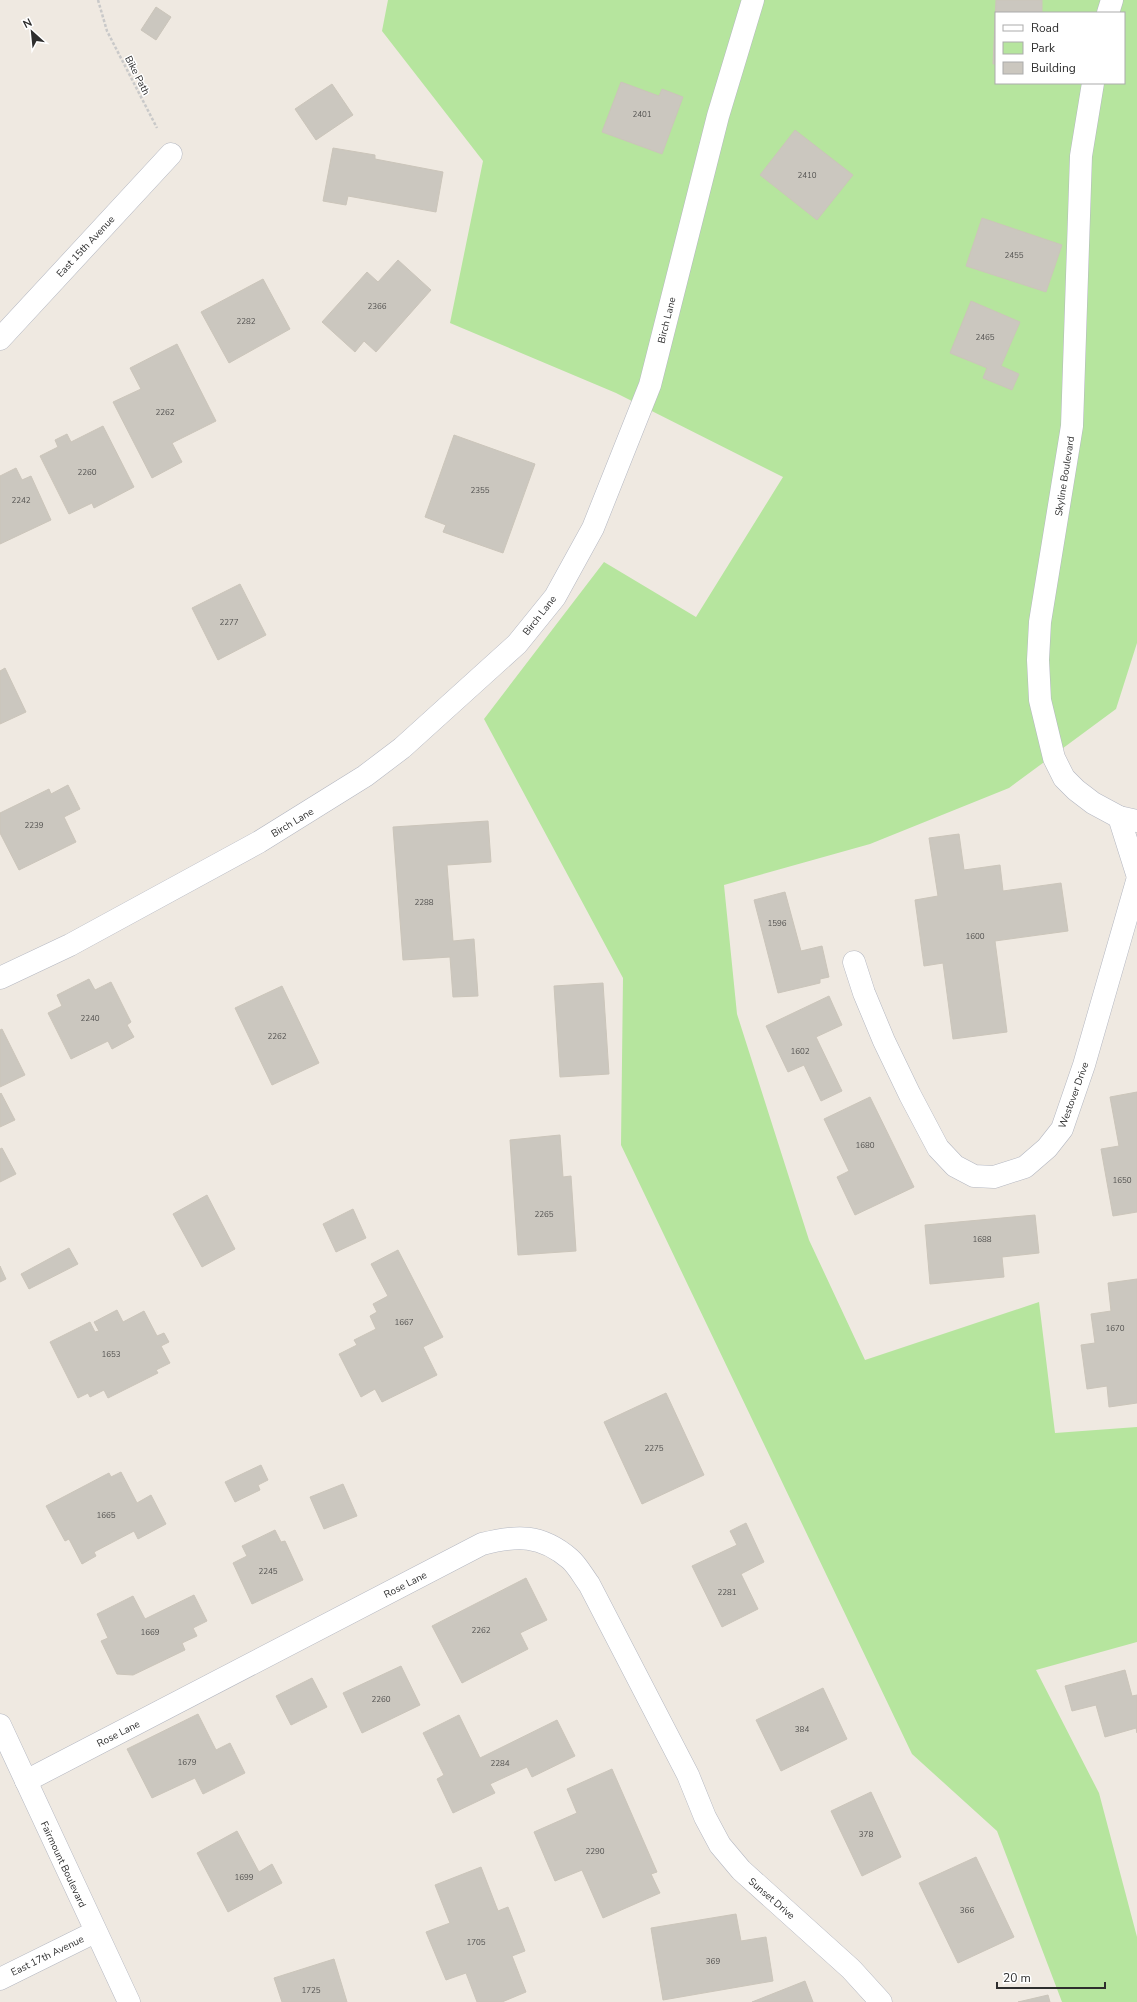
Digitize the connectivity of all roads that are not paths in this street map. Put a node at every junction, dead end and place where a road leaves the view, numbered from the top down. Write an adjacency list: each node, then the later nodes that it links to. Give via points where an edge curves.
1 (753, 0): 11 (street, Birch Lane, via 716,123 650,385 594,528 555,597 517,644 402,748 364,776 260,842 70,945)
2 (1112, 0): 3 (street)
3 (1108, 12)
4 (1093, 84): 7 (street, Skyline Boulevard, via 1081,156 1072,426 1040,622 1038,660 1040,700 1054,758 1061,771 1076,790 1093,803)
5 (171, 154): 6 (street, East 15th Avenue)
6 (0, 338)
7 (1128, 819): 8 (street)
8 (1137, 874)
9 (1137, 881): 10 (street, Westover Drive, via 1084,1065 1062,1129 1047,1148 1025,1167 994,1177 974,1176 955,1166 938,1148 884,1041)
10 (854, 962)
11 (0, 978)
12 (0, 1725): 14 (street, Fairmount Boulevard)
13 (688, 1775): 14 (street, Rose Lane, via 589,1584 570,1559 543,1541 511,1537 482,1544); 18 (street, Sunset Drive, via 705,1817 720,1844 740,1870 840,1958)
14 (26, 1781): 15 (street, Fairmount Boulevard)
15 (95, 1932): 16 (street, East 17th Avenue); 17 (street, Fairmount Boulevard)
16 (0, 1979)
17 (128, 2002)
18 (880, 2002)

